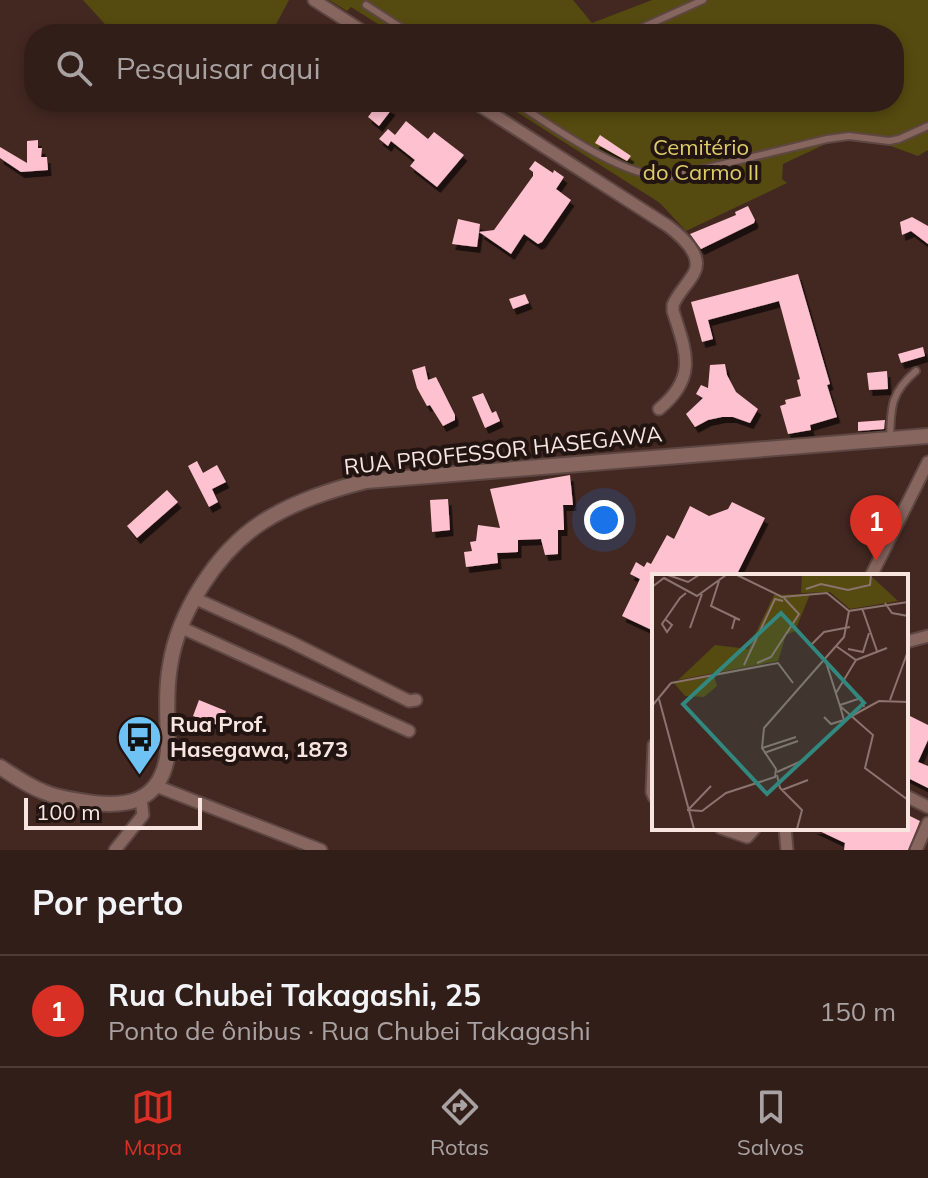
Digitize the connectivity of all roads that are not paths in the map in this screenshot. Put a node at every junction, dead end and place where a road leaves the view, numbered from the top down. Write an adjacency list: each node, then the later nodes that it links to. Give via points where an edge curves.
1 (314, 0): 4 (street)
2 (703, 0): 6 (lane)
3 (366, 5): 5 (lane)
4 (351, 24)
5 (395, 24)
6 (650, 24)
7 (490, 112): 11 (street, via 668,226 696,258 695,273 677,296 673,311 686,352 686,371)
8 (532, 112): 9 (lane, via 624,167 658,177 827,139 889,141)
9 (928, 126)
10 (916, 371): 13 (lane, via 894,397)
11 (659, 409)
12 (928, 436): 13 (street, RUA PROFESSOR HASEGAWA)
13 (890, 439): 16 (street, RUA PROFESSOR HASEGAWA, via 366,481 327,491 262,522 236,543)
14 (928, 462): 15 (street)
15 (872, 574)
16 (194, 598): 17 (street, RUA PROFESSOR HASEGAWA); 20 (street)
17 (180, 627): 21 (street); 23 (street, RUA PROFESSOR HASEGAWA, via 168,677 167,765)
18 (928, 636): 19 (street)
19 (908, 641)
20 (416, 700)
21 (409, 731)
22 (0, 767): 25 (street, via 55,796 97,804)
23 (156, 786): 25 (street); 32 (street)
24 (908, 797): 26 (street)
25 (141, 799): 31 (street, via 143,815)
26 (928, 807)
27 (928, 823): 34 (street)
28 (727, 830): 29 (street, via 747,837)
29 (753, 830)
30 (785, 830): 33 (street)
31 (115, 850)
32 (321, 850)
33 (787, 850)
34 (916, 850)

